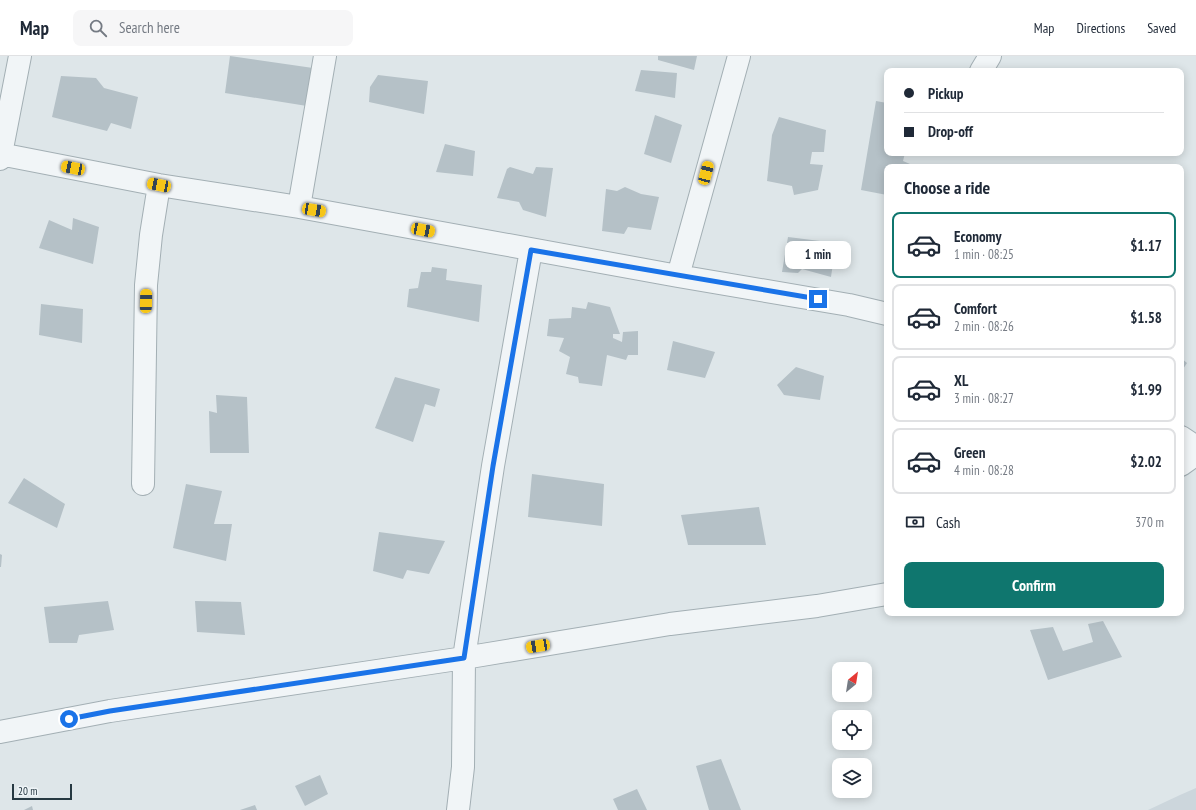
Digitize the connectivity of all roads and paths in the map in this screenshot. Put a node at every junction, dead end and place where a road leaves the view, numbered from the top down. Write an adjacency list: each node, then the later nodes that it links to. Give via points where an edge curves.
1 (20, 56): 6 (street)
2 (325, 56): 8 (street)
3 (739, 56): 10 (street)
4 (990, 56): 5 (street)
5 (984, 68)
6 (0, 156): 7 (street)
7 (159, 185): 8 (street); 16 (street, via 146,285)
8 (299, 207): 9 (street)
9 (531, 250): 10 (street); 18 (street, via 493,466)
10 (678, 276): 11 (street, via 849,304)
11 (884, 313)
12 (1184, 439): 13 (street)
13 (1196, 447)
14 (1196, 454): 15 (street)
15 (1184, 463)
16 (142, 484)
17 (884, 595): 18 (street, via 817,606 670,624)
18 (464, 658): 19 (street, via 110,711); 20 (street, via 463,767)
19 (0, 732)
20 (458, 810)

